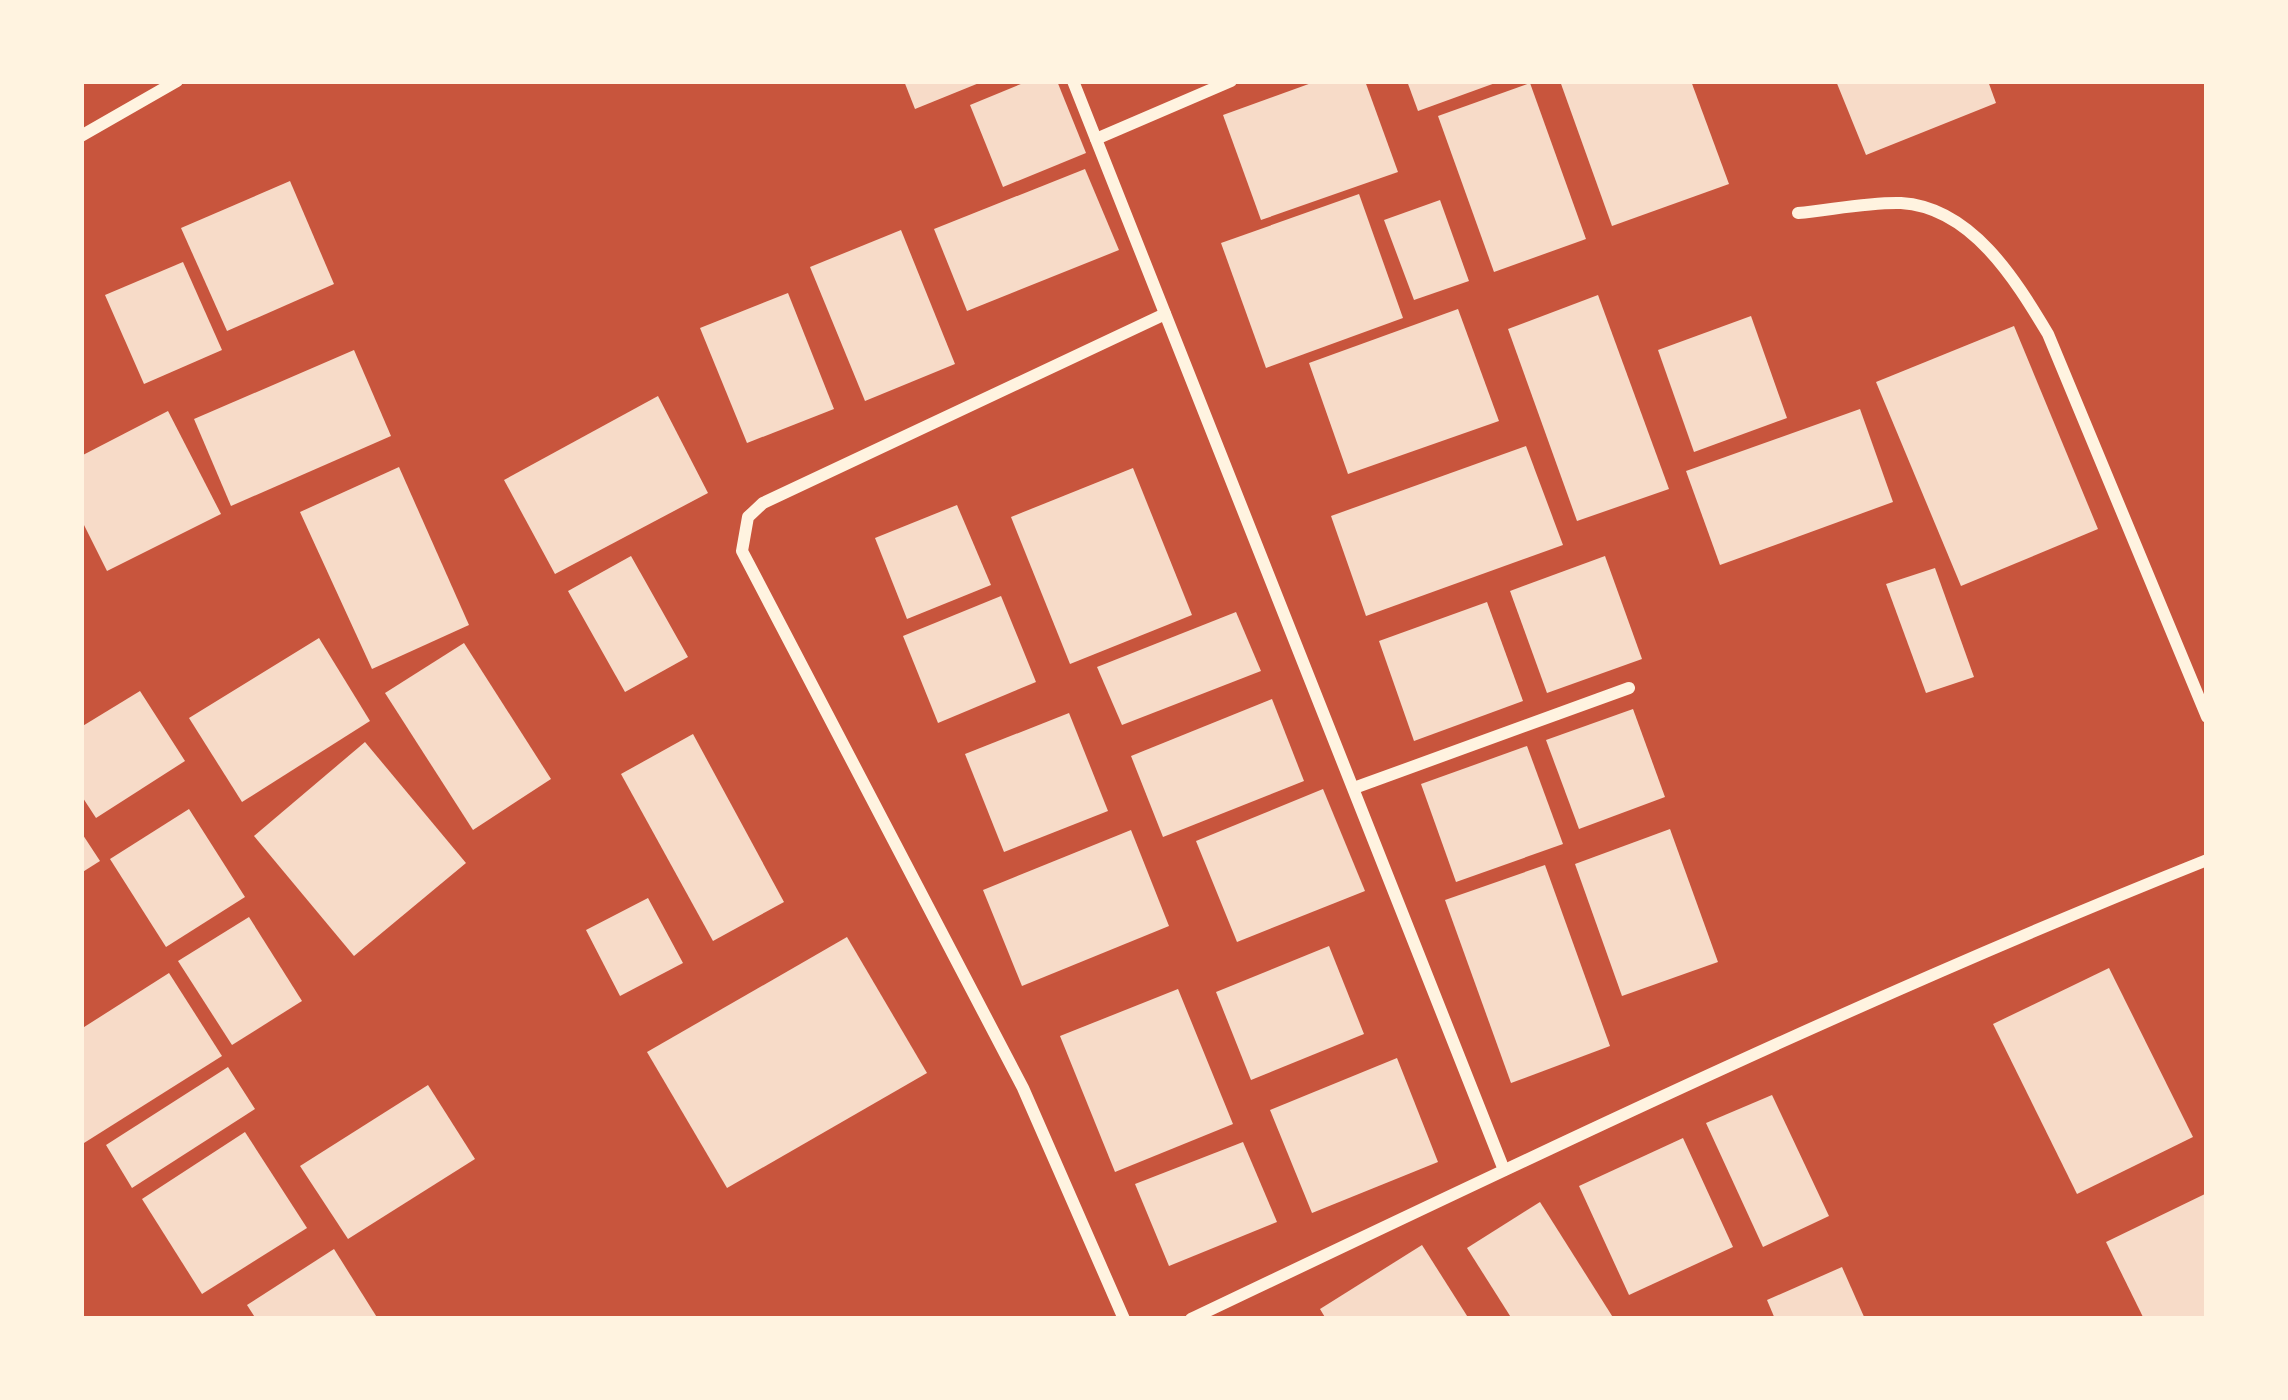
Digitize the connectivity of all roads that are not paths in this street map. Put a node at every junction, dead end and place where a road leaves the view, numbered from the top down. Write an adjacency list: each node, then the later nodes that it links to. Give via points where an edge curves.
1 (177, 81): 4 (street)
2 (1073, 81): 5 (street)
3 (1231, 81): 5 (street)
4 (81, 136)
5 (1096, 139): 7 (street)
6 (1798, 213): 9 (street, via 1900,203 1941,212 2017,282 2048,334)
7 (1166, 314): 10 (street); 13 (street, via 763,503 748,517 742,550 1023,1088)
8 (1629, 688): 10 (street)
9 (2207, 717)
10 (1354, 788): 12 (street)
11 (2207, 860): 12 (street, via 1974,955)
12 (1504, 1170): 14 (street)
13 (1124, 1319)
14 (1191, 1319)

